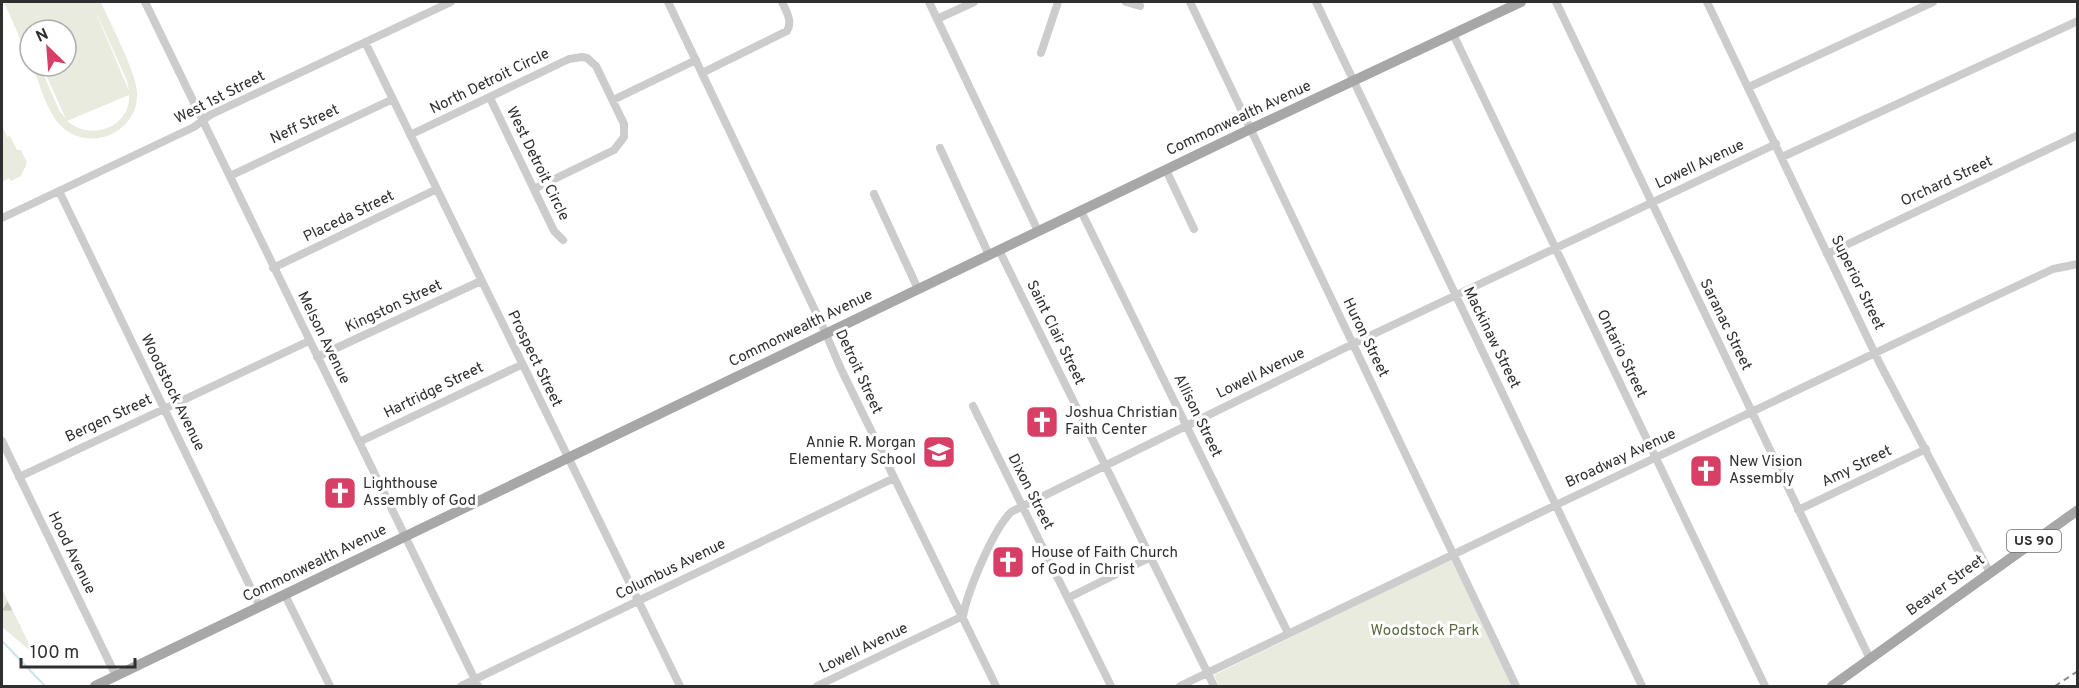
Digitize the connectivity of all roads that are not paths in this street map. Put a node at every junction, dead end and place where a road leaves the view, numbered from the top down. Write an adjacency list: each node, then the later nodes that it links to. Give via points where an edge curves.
1 (145, 2): 28 (street, Melson Avenue)
2 (451, 2): 19 (street, West 1st Street)
3 (668, 2): 21 (street, Detroit Street)
4 (782, 2): 22 (street, via 789,18 787,31)
5 (929, 2): 16 (street)
6 (974, 2): 16 (street)
7 (1058, 2): 20 (street)
8 (1126, 2): 15 (street)
9 (1190, 2): 29 (street, Huron Street)
10 (1316, 2): 23 (street, Mackinaw Street)
11 (1521, 2): 18 (main road, Commonwealth Avenue)
12 (1556, 2): 41 (street, Saranac Street)
13 (1707, 2): 24 (street, Superior Street)
14 (1934, 2): 24 (street)
15 (1140, 6)
16 (938, 19): 45 (street)
17 (2078, 21): 34 (street)
18 (1453, 34): 23 (main road, Commonwealth Avenue); 47 (street, Ontario Street)
19 (365, 42): 26 (street, Prospect Street); 28 (street, West 1st Street)
20 (1041, 53)
21 (696, 60): 22 (street, Detroit Street); 27 (street)
22 (702, 73): 56 (street, Detroit Street)
23 (1353, 82): 29 (main road, Commonwealth Avenue); 55 (street, Mackinaw Street)
24 (1749, 87): 32 (street, Superior Street)
25 (490, 98): 27 (street, North Detroit Circle, via 569,59 582,57 596,66); 30 (street, North Detroit Circle); 38 (street, West Detroit Circle)
26 (393, 99): 30 (street, Prospect Street); 36 (street, Neff Street)
27 (613, 100): 38 (street, via 624,124 624,137 614,150)
28 (203, 121): 36 (street, Melson Avenue); 39 (street, West 1st Street)
29 (1250, 129): 35 (main road, Commonwealth Avenue); 58 (street, Huron Street)
30 (410, 135): 37 (street, Prospect Street)
31 (2078, 135): 49 (street, Orchard Street)
32 (1776, 144): 34 (street, Superior Street); 41 (street, Lowell Avenue)
33 (940, 148): 50 (street)
34 (1782, 157): 49 (street, Superior Street)
35 (1166, 170): 42 (main road, Commonwealth Avenue); 44 (street)
36 (230, 176): 52 (street, Melson Avenue)
37 (437, 189): 52 (street, Placeda Street); 53 (street, Prospect Street)
38 (534, 189): 46 (street, West Detroit Circle, via 554,231)
39 (59, 191): 43 (street, West 1st Street); 63 (street, Woodstock Avenue)
40 (874, 194): 54 (street)
41 (1651, 202): 47 (street, Lowell Avenue); 64 (street, Saranac Street)
42 (1081, 211): 45 (main road, Commonwealth Avenue); 65 (street, Allison Street)
43 (2, 218)
44 (1194, 229)
45 (1038, 231): 48 (main road, Commonwealth Avenue)
46 (563, 240)
47 (1555, 248): 55 (street, Lowell Avenue); 69 (street, Ontario Street)
48 (999, 250): 50 (main road, Commonwealth Avenue); 71 (street, Saint Clair Street)
49 (1827, 254): 59 (street, Superior Street)
50 (989, 255): 54 (main road, Commonwealth Avenue)
51 (2078, 264): 59 (street, Broadway Avenue, via 2042,274)
52 (273, 268): 57 (street, Melson Avenue)
53 (482, 281): 60 (street, Kingston Street); 61 (street, Prospect Street)
54 (918, 289): 56 (main road, Commonwealth Avenue)
55 (1456, 295): 58 (street, Lowell Avenue); 74 (street, Mackinaw Street)
56 (826, 334): 70 (main road, Commonwealth Avenue); 73 (street, Detroit Street)
57 (309, 341): 60 (street, Melson Avenue); 63 (street, Bergen Street)
58 (1353, 344): 65 (street, Lowell Avenue); 79 (street, Huron Street)
59 (1875, 352): 64 (street, Broadway Avenue); 68 (street, Superior Street)
60 (318, 357): 67 (street, Melson Avenue)
61 (521, 365): 67 (street, Hartridge Street); 70 (street, Prospect Street)
62 (973, 406): 75 (street, Dixon Street)
63 (164, 409): 72 (street, Bergen Street); 85 (street, Woodstock Avenue)
64 (1751, 412): 69 (street, Broadway Avenue); 76 (street, Saranac Street)
65 (1187, 424): 71 (street, Lowell Avenue); 87 (street, Allison Street)
66 (2, 441): 72 (street, Hood Avenue)
67 (359, 442): 78 (street, Melson Avenue)
68 (1926, 449): 76 (street, Amy Street); 81 (street, Superior Street)
69 (1655, 457): 74 (street, Broadway Avenue); 103 (street, Ontario Street)
70 (567, 458): 78 (main road, Commonwealth Avenue); 84 (street, Prospect Street)
71 (1105, 465): 75 (street, Lowell Avenue); 80 (street, Saint Clair Street)
72 (19, 477): 90 (street, Hood Avenue)
73 (894, 478): 84 (street, Columbus Avenue); 86 (street, Detroit Street)
74 (1556, 505): 79 (street, Broadway Avenue); 102 (street, Mackinaw Street)
75 (1022, 506): 83 (street, Dixon Street); 86 (street, Lowell Avenue, via 1011,512 998,528)
76 (1798, 510): 88 (street, Saranac Street)
77 (2078, 510): 81 (main road, Beaver Street / US 90)
78 (405, 537): 82 (main road, Commonwealth Avenue); 91 (street, Melson Avenue)
79 (1453, 554): 87 (street, Broadway Avenue); 101 (street, Huron Street)
80 (1151, 557): 83 (street); 89 (street, Saint Clair Street)
81 (1990, 573): 88 (main road, Beaver Street / US 90)
82 (285, 595): 85 (main road, Commonwealth Avenue); 93 (street)
83 (1068, 598): 98 (street, Dixon Street)
84 (638, 601): 91 (street, Columbus Avenue); 95 (street, Prospect Street)
85 (260, 607): 90 (main road, Commonwealth Avenue)
86 (963, 616): 96 (street, Lowell Avenue); 97 (street, Detroit Street)
87 (1288, 633): 89 (street, Broadway Avenue)
88 (1870, 659): 104 (main road, Beaver Street / US 90)
89 (1208, 673): 99 (street, Broadway Avenue); 100 (street, Saint Clair Street)
90 (116, 676): 92 (main road, Commonwealth Avenue)
91 (476, 683): 94 (street, Columbus Avenue)
92 (95, 687)
93 (330, 687)
94 (461, 687)
95 (680, 687)
96 (817, 687)
97 (996, 687)
98 (1111, 687)
99 (1180, 687)
100 (1214, 687)
101 (1516, 687)
102 (1642, 687)
103 (1765, 687)
104 (1832, 687)

